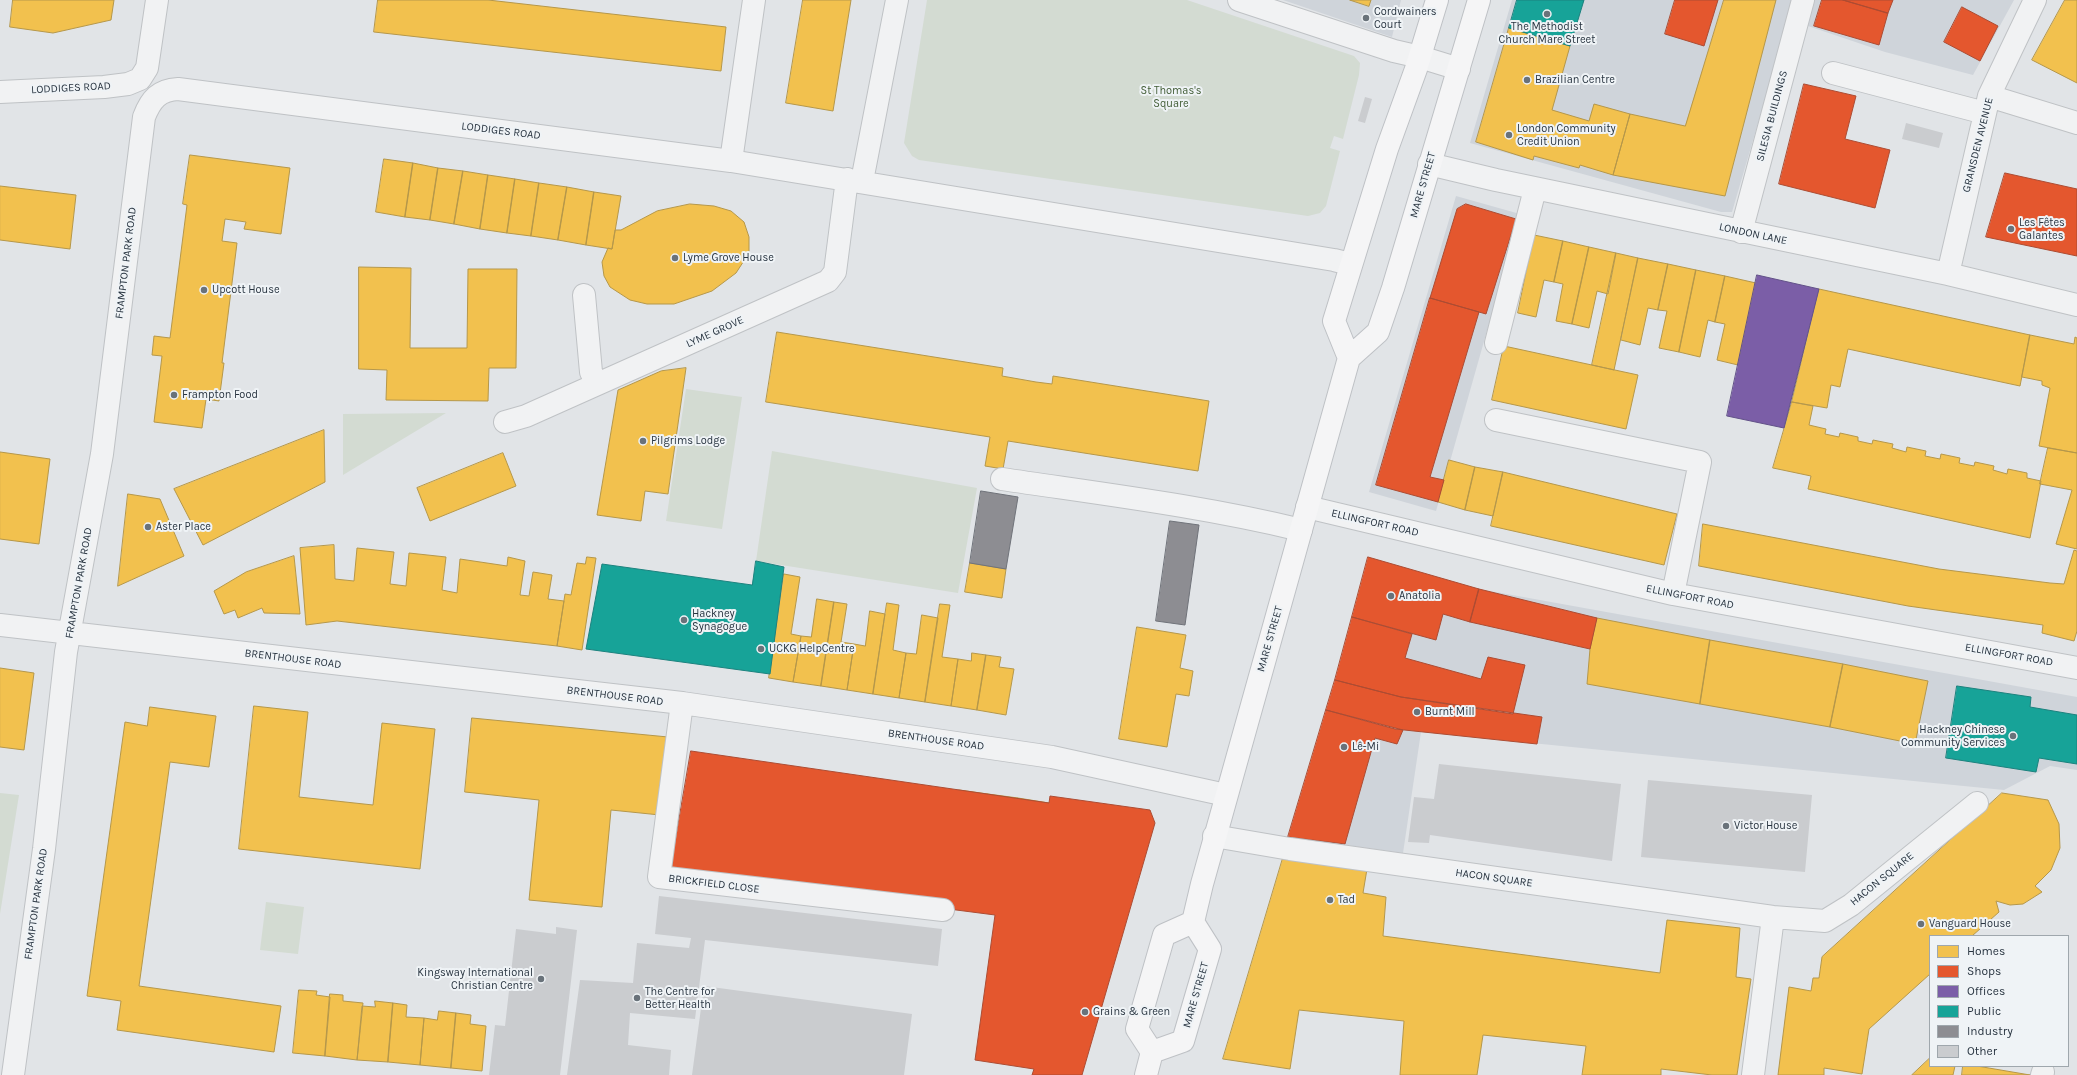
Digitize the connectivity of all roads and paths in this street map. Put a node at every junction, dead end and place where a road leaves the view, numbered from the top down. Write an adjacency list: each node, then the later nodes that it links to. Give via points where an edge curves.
1 (157, 0): 12 (street, LODDIGES ROAD, via 148,68 140,79 128,84 104,87)
2 (754, 0): 16 (street)
3 (897, 0): 18 (street)
4 (1239, 0): 9 (street, via 1394,52)
5 (1437, 0): 9 (main road)
6 (1479, 0): 10 (main road, MARE STREET)
7 (1803, 0): 20 (street, SILESIA BUILDINGS)
8 (2035, 0): 14 (street, GRANSDEN AVENUE)
9 (1420, 57): 10 (street); 21 (main road, via 1397,117)
10 (1459, 70): 17 (main road, MARE STREET)
11 (1833, 73): 14 (street)
12 (0, 92)
13 (157, 96): 16 (street, LODDIGES ROAD, via 166,90 178,89); 35 (street, FRAMPTON PARK ROAD, via 144,117 102,454)
14 (1987, 104): 15 (street); 22 (street, GRANSDEN AVENUE)
15 (2077, 123)
16 (731, 161): 18 (street, LODDIGES ROAD)
17 (1429, 164): 19 (street, LONDON LANE); 26 (main road, MARE STREET, via 1378,332)
18 (854, 180): 21 (street); 27 (street, LYME GROVE, via 835,272 828,281)
19 (1535, 189): 20 (street, LONDON LANE); 25 (street)
20 (1741, 232): 22 (street, LONDON LANE)
21 (1350, 264): 26 (main road, via 1334,320)
22 (1948, 274): 24 (street, LONDON LANE)
23 (584, 295): 27 (street, via 591,372)
24 (2077, 305)
25 (1496, 343)
26 (1349, 358): 31 (main road, MARE STREET)
27 (597, 384): 29 (street, LYME GROVE, via 526,416)
28 (1496, 420): 33 (street, via 1700,462)
29 (505, 422)
30 (1002, 479): 32 (street, via 1198,508)
31 (1308, 507): 32 (main road, MARE STREET); 33 (street, ELLINGFORT ROAD)
32 (1301, 530): 38 (main road, MARE STREET)
33 (1673, 594): 36 (street, ELLINGFORT ROAD)
34 (0, 625): 35 (street, BRENTHOUSE ROAD)
35 (70, 633): 37 (street, BRENTHOUSE ROAD); 45 (street, FRAMPTON PARK ROAD)
36 (2077, 668)
37 (682, 703): 38 (street, BRENTHOUSE ROAD, via 1052,757); 41 (street, BRICKFIELD CLOSE, via 659,877)
38 (1226, 795): 40 (main road, MARE STREET)
39 (1977, 802): 42 (street, HACON SQUARE, via 1851,905 1826,921)
40 (1214, 836): 42 (street, HACON SQUARE); 43 (main road, MARE STREET)
41 (943, 910)
42 (1773, 917): 47 (street)
43 (1193, 922): 44 (main road, via 1164,935 1137,1029); 44 (main road, MARE STREET, via 1210,949 1189,1022 1183,1041)
44 (1152, 1052): 46 (main road)
45 (13, 1075)
46 (1146, 1075)
47 (1753, 1075)

